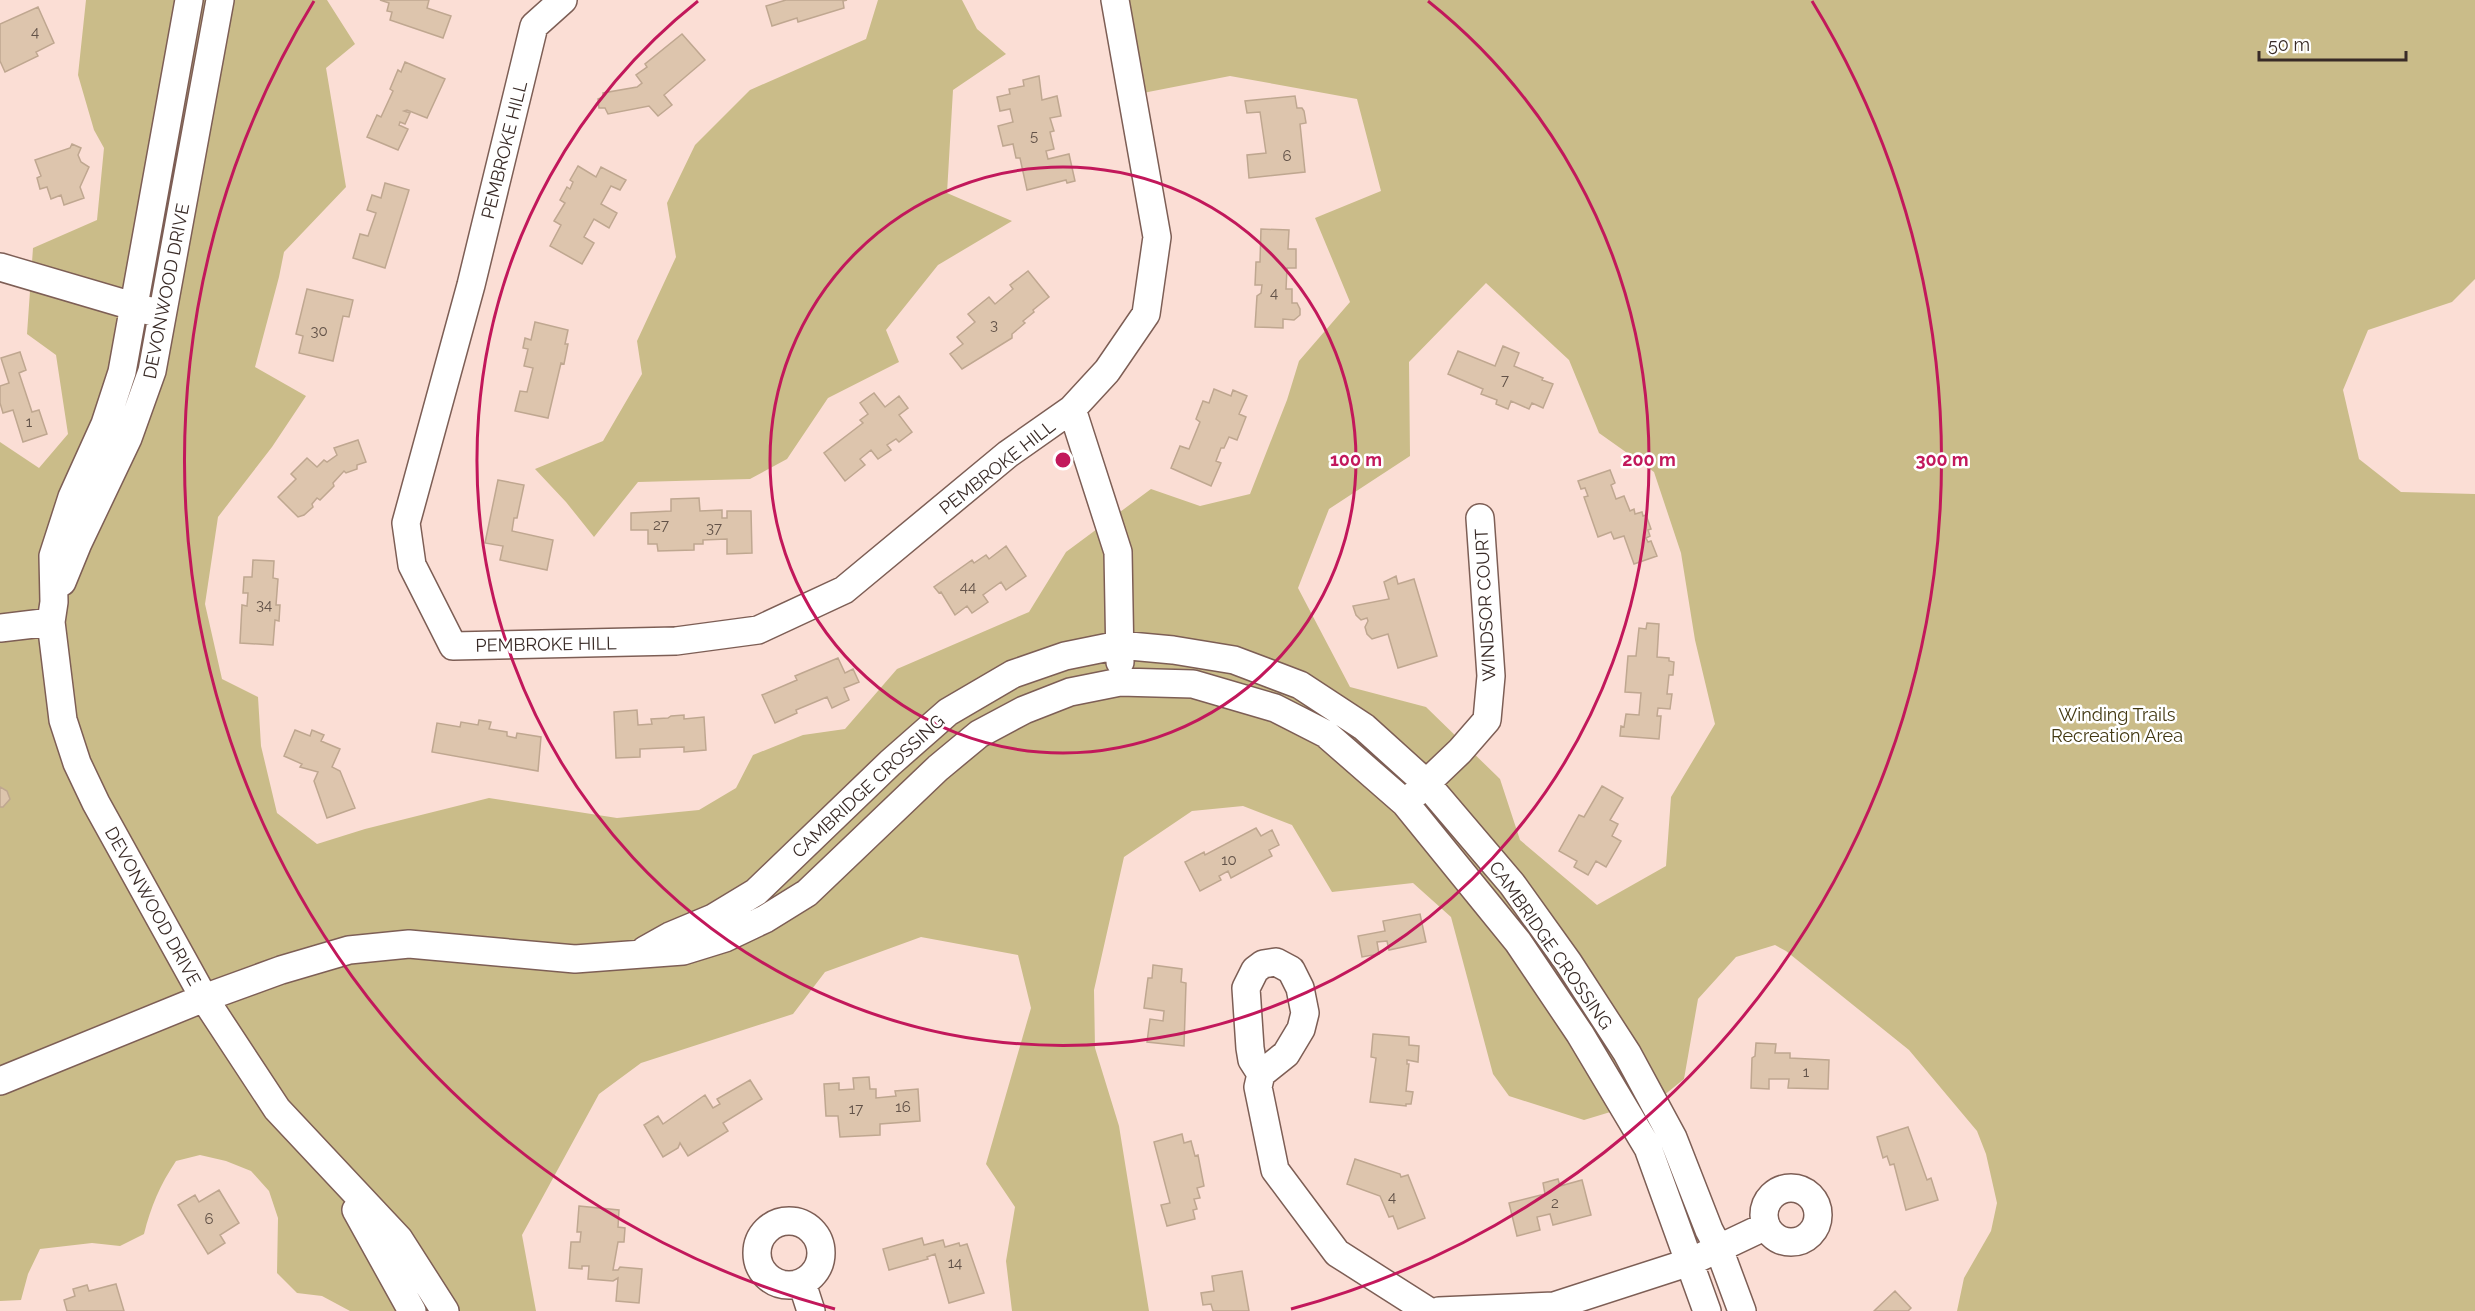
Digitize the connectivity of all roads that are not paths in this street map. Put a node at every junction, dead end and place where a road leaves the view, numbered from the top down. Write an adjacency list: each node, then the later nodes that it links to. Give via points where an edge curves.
1 (189, 0): 6 (street, DEVONWOOD DRIVE)
2 (220, 0): 7 (street, DEVONWOOD DRIVE)
3 (563, 0): 8 (street, PEMBROKE HILL, via 534,26 471,285 406,523 412,565 453,646 676,642 758,630 844,590 1008,454)
4 (1115, 0): 8 (street, PEMBROKE HILL, via 1157,237 1146,314 1107,371)
5 (0, 267): 6 (street)
6 (135, 307): 7 (street); 10 (street, DEVONWOOD DRIVE, via 122,372 105,424 72,497 53,556)
7 (163, 315): 10 (street, DEVONWOOD DRIVE, via 152,371 128,438 78,543)
8 (1072, 409): 12 (street, PEMBROKE HILL, via 1118,552)
9 (1480, 518): 14 (street, WINDSOR COURT, via 1491,676 1486,720)
10 (52, 612): 11 (street); 17 (street, DEVONWOOD DRIVE, via 63,720 77,763)
11 (0, 628)
12 (1119, 645): 13 (street, PEMBROKE HILL); 14 (street, CAMBRIDGE CROSSING, via 1234,660 1300,685 1364,727); 16 (street, CAMBRIDGE CROSSING, via 1065,656 1013,674 948,712 756,892 713,918)
13 (1120, 682): 15 (street, CAMBRIDGE CROSSING, via 1193,684 1275,708 1326,734); 16 (street, CAMBRIDGE CROSSING, via 1070,692 979,734 807,893 765,919 725,938 683,951)
14 (1426, 783): 15 (street, WINDSOR COURT); 22 (street, CAMBRIDGE CROSSING, via 1512,884 1627,1053 1672,1138)
15 (1405, 803): 23 (street, CAMBRIDGE CROSSING, via 1518,942 1580,1034 1648,1148)
16 (637, 954): 17 (street, CAMBRIDGE CROSSING, via 575,960 409,944 349,950)
17 (204, 998): 19 (street, DEVONWOOD DRIVE); 20 (street, via 277,1108)
18 (1261, 1074): 28 (street, via 1258,1087 1275,1170 1337,1253)
19 (0, 1081)
20 (330, 1165): 25 (street); 26 (street, via 399,1239)
21 (1767, 1226): 22 (street)
22 (1719, 1249): 23 (street); 31 (street, CAMBRIDGE CROSSING)
23 (1690, 1263): 29 (street, via 1554,1306); 30 (street, CAMBRIDGE CROSSING)
24 (802, 1283): 27 (street)
25 (412, 1311)
26 (446, 1311)
27 (811, 1311)
28 (1428, 1311)
29 (1439, 1311)
30 (1707, 1311)
31 (1742, 1311)

